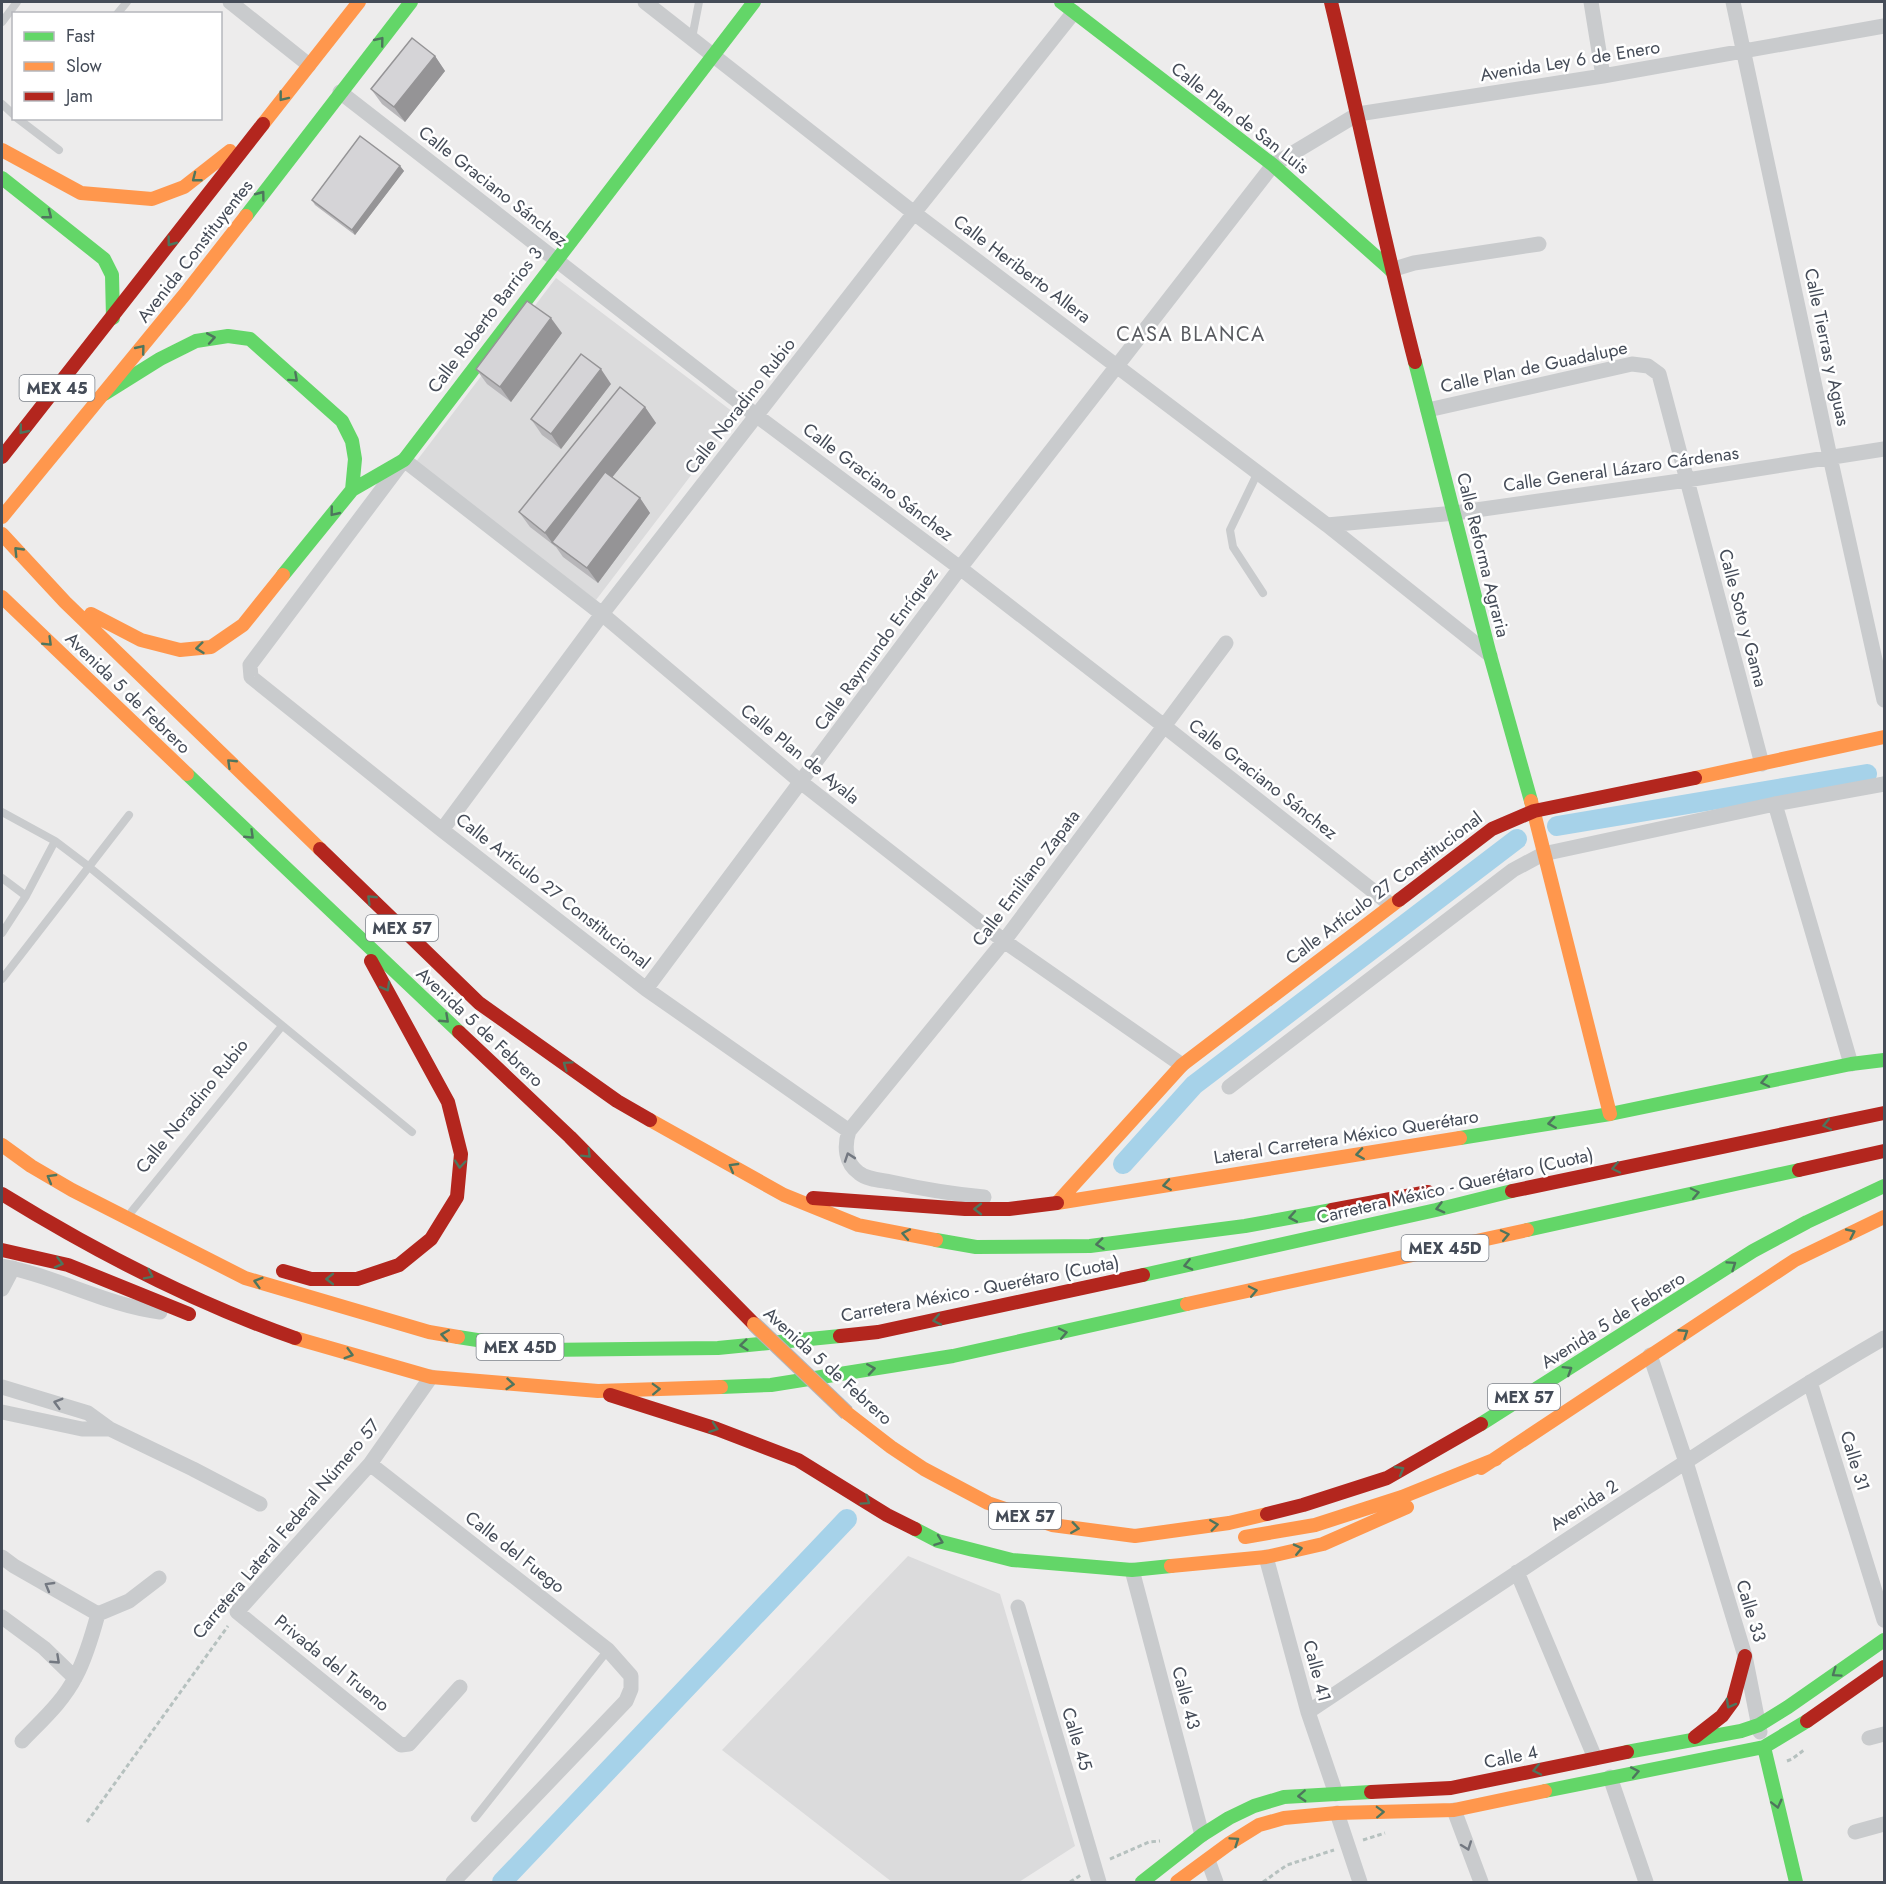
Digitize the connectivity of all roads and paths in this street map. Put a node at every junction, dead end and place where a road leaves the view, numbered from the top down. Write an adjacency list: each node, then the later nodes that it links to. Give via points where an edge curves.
1 (17, 2): 13 (lane)
2 (230, 2): 18 (street)
3 (358, 2): 18 (main road, Avenida Constituyentes)
4 (411, 2): 20 (main road, Avenida Constituyentes, one-way to 4)
5 (645, 2): 15 (street, Calle Heriberto Allera)
6 (699, 2): 15 (lane)
7 (754, 2): 17 (main road, Calle Roberto Barrios 3)
8 (1061, 2): 12 (main road, Calle Plan de San Luis)
9 (1331, 2): 21 (main road, Calle Reforma Agraria)
10 (1591, 2): 19 (street)
11 (1733, 2): 16 (street, Calle Tierras y Aguas)
12 (1074, 12): 28 (main road, Calle Plan de San Luis); 30 (street, Calle Noradino Rubio)
13 (2, 22)
14 (1884, 26): 16 (street, Avenida Ley 6 de Enero)
15 (692, 38): 17 (street, Calle Heriberto Allera)
16 (1745, 52): 19 (street, Avenida Ley 6 de Enero); 42 (street, Calle Tierras y Aguas)
17 (712, 55): 30 (street, Calle Heriberto Allera); 32 (main road, Calle Roberto Barrios 3)
18 (309, 65): 25 (main road, Avenida Constituyentes, one-way to 25)
19 (1603, 76): 21 (street, Avenida Ley 6 de Enero)
20 (340, 92): 32 (street, Calle Graciano Sánchez); 37 (main road, Avenida Constituyentes, one-way to 20)
21 (1358, 114): 28 (street, Avenida Ley 6 de Enero); 33 (main road, Calle Reforma Agraria)
22 (19, 120): 24 (lane)
23 (33, 120): 24 (lane)
24 (28, 127): 27 (lane)
25 (258, 129): 26 (main road, one-way to 26, via 184,187 152,199 81,193); 34 (main road, Avenida Constituyentes, one-way to 34)
26 (2, 150)
27 (59, 150)
28 (1274, 165): 33 (main road, Calle Plan de San Luis); 35 (street, Calle Raymundo Enríquez)
29 (2, 178): 34 (main road, one-way to 34, via 104,259 112,275)
30 (914, 213): 35 (street, Calle Heriberto Allera); 39 (street, Calle Noradino Rubio)
31 (1539, 244): 33 (street)
32 (556, 259): 39 (street, Calle Graciano Sánchez); 43 (main road, Calle Roberto Barrios 3)
33 (1391, 270): 38 (main road, Calle Reforma Agraria)
34 (113, 318): 41 (main road, Avenida Constituyentes / MEX 45, one-way to 41)
35 (1118, 365): 44 (street, Calle Heriberto Allera); 51 (street, Calle Raymundo Enríquez)
36 (1648, 366): 38 (street, Calle Plan de Guadalupe, via 1632,364); 45 (street, Calle Soto y Gama, via 1659,374)
37 (104, 394): 46 (main road, one-way to 46, via 196,341 228,336 250,339 342,421 354,450); 48 (main road, Avenida Constituyentes / MEX 45)
38 (1428, 410): 47 (main road, Calle Reforma Agraria)
39 (757, 416): 51 (street, Calle Graciano Sánchez); 55 (street, Calle Noradino Rubio)
40 (1884, 449): 42 (street, Calle General Lázaro Cárdenas)
41 (2, 457)
42 (1830, 457): 45 (street, Calle General Lázaro Cárdenas); 59 (street, Calle Tierras y Aguas)
43 (404, 460): 46 (main road); 55 (street, Calle Plan de Ayala); 58 (street, Calle Roberto Barrios 3)
44 (1258, 472): 49 (street, Calle Heriberto Allera); 52 (lane, via 1230,530 1230,539)
45 (1687, 480): 47 (street, Calle General Lázaro Cárdenas); 62 (street, Calle Soto y Gama)
46 (352, 490): 54 (main road, one-way to 54, via 243,625 211,647 180,650 141,640)
47 (1455, 513): 49 (street, Calle General Lázaro Cárdenas); 57 (main road, Calle Reforma Agraria)
48 (2, 517)
49 (1327, 525): 57 (street, Calle Heriberto Allera)
50 (2, 534): 54 (main road, Avenida 5 de Febrero / MEX 57, one-way to 50)
51 (960, 568): 60 (street, Calle Graciano Sánchez); 63 (street, Calle Raymundo Enríquez)
52 (1263, 593)
53 (4, 599): 77 (main road, Avenida 5 de Febrero / MEX 57, one-way to 77)
54 (65, 602): 100 (main road, Avenida 5 de Febrero / MEX 57, one-way to 54, via 617,1101 479,1003)
55 (602, 615): 63 (street, Calle Plan de Ayala); 69 (street, Calle Noradino Rubio)
56 (1226, 643): 60 (street, Calle Emiliano Zapata)
57 (1490, 655): 66 (main road, Calle Reforma Agraria)
58 (250, 665): 69 (street, Calle Artículo 27 Constitucional, via 251,677)
59 (1884, 700)
60 (1164, 726): 75 (street, Calle Graciano Sánchez); 78 (street, Calle Emiliano Zapata)
61 (1884, 737): 62 (main road, Calle Artículo 27 Constitucional)
62 (1762, 764): 66 (main road, Calle Artículo 27 Constitucional)
63 (802, 783): 78 (street, Calle Plan de Ayala); 80 (street, Calle Raymundo Enríquez)
64 (1884, 784): 65 (street)
65 (1775, 804): 71 (street); 83 (street)
66 (1534, 811): 71 (main road, Calle Reforma Agraria); 75 (main road, Calle Artículo 27 Constitucional, via 1492,829)
67 (2, 812): 70 (lane)
68 (129, 815): 72 (lane)
69 (442, 830): 80 (street, Calle Artículo 27 Constitucional)
70 (55, 841): 72 (lane); 74 (lane)
71 (1544, 854): 85 (street, via 1513,870); 87 (main road, Calle Reforma Agraria)
72 (88, 866): 79 (lane); 81 (lane)
73 (2, 878): 74 (lane)
74 (26, 896): 76 (lane)
75 (1391, 905): 84 (main road, Calle Artículo 27 Constitucional)
76 (2, 933)
77 (357, 936): 106 (main road, one-way to 106, via 448,1102 461,1154 457,1197 431,1239 399,1265 357,1279 311,1280); 123 (main road, Avenida 5 de Febrero / MEX 57, one-way to 123, bridge, via 570,1137 847,1413 891,1447 988,1503 1052,1525)
78 (1004, 941): 84 (street, Calle Plan de Ayala); 88 (street, Calle Emiliano Zapata)
79 (2, 980)
80 (646, 989): 88 (street, Calle Artículo 27 Constitucional)
81 (282, 1026): 89 (lane); 102 (lane, Calle Noradino Rubio)
82 (1884, 1060): 83 (main road, Lateral Carretera México Querétaro)
83 (1851, 1064): 87 (main road, Lateral Carretera México Querétaro, one-way to 87)
84 (1182, 1065): 101 (main road, Calle Artículo 27 Constitucional)
85 (1229, 1087)
86 (1884, 1113): 94 (main road, Carretera México - Querétaro (Cuota) / MEX 45D, one-way to 94)
87 (1610, 1114): 101 (main road, Lateral Carretera México Querétaro, one-way to 101)
88 (849, 1131): 101 (street, Lateral Carretera México Querétaro, one-way to 88, via 967,1195 866,1177 848,1159)
89 (412, 1132)
90 (2, 1137): 93 (main road)
91 (2, 1145): 93 (main road, Carretera México - Querétaro (Cuota) / MEX 45D)
92 (1884, 1151): 116 (main road, MEX 45D, one-way to 92, via 771,1385 953,1356)
93 (31, 1166): 97 (main road, Carretera México - Querétaro (Cuota) / MEX 45D, one-way to 93)
94 (1538, 1184): 96 (main road); 97 (main road, Carretera México - Querétaro (Cuota) / MEX 45D, one-way to 97, via 1436,1210 878,1332 718,1348 542,1350 429,1332 245,1278)
95 (1884, 1186): 123 (main road, Avenida 5 de Febrero / MEX 57, one-way to 95, via 1229,1523 1387,1478 1492,1418 1752,1251)
96 (1466, 1189)
97 (72, 1190): 102 (main road)
98 (1443, 1191): 100 (main road, Avenida 5 de Febrero / MEX 57, one-way to 100, via 1245,1226 1090,1246 976,1247 858,1225)
99 (2, 1194): 110 (main road, MEX 45D, one-way to 110, via 96,1249 196,1298)
100 (784, 1195): 101 (main road, one-way to 100, via 966,1209)
101 (1057, 1203)
102 (132, 1211): 105 (main road)
103 (1884, 1217): 112 (main road, one-way to 103, via 1795,1260)
104 (2, 1250): 109 (main road, one-way to 109, via 68,1265)
105 (232, 1257)
106 (266, 1266)
107 (7, 1267): 108 (street); 109 (street, via 138,1309)
108 (2, 1289)
109 (206, 1319): 110 (main road)
110 (293, 1337): 113 (main road, MEX 45D, one-way to 113)
111 (1884, 1338): 114 (street, Avenida 2)
112 (1650, 1355): 119 (main road); 120 (street, Calle 33)
113 (431, 1377): 116 (main road, MEX 45D, one-way to 116); 121 (street, Carretera Lateral Federal Número 57)
114 (1809, 1382): 120 (street, Avenida 2); 133 (street, Calle 31)
115 (2, 1387): 118 (street, one-way to 115, via 80,1409)
116 (598, 1391): 126 (main road, one-way to 126, via 798,1460 887,1515 938,1541 1012,1560)
117 (2, 1412): 118 (street, via 82,1429)
118 (110, 1428): 122 (street)
119 (1496, 1459): 123 (main road, via 1402,1497 1316,1525 1238,1538); 125 (main road, one-way to 119, via 1323,1544 1417,1503)
120 (1686, 1462): 127 (street, Avenida 2); 136 (street, Calle 33)
121 (370, 1464): 130 (street, Carretera Lateral Federal Número 57); 135 (street, Calle del Fuego)
122 (260, 1504)
123 (1135, 1536)
124 (2, 1557): 131 (street, one-way to 124)
125 (1266, 1557): 126 (main road); 140 (street, Calle 41)
126 (1132, 1570): 156 (street, Calle 43)
127 (1517, 1572): 140 (street, Avenida 2); 147 (street)
128 (159, 1578): 131 (street, via 129,1601)
129 (1018, 1607): 159 (street, Calle 45)
130 (237, 1612): 139 (street, Privada del Trueno, via 401,1745 409,1744); 153 (path, Carretera Lateral Federal Número 57)
131 (98, 1614): 138 (street)
132 (2, 1617): 138 (street, one-way to 138, via 44,1648)
133 (1884, 1620)
134 (1884, 1640): 141 (main road, Calle 4, one-way to 141)
135 (608, 1650): 152 (lane); 160 (street, Calle del Fuego, via 631,1676 626,1701)
136 (1744, 1656): 141 (street, Calle 33); 143 (main road, one-way to 143, via 1734,1701)
137 (1884, 1667): 146 (main road)
138 (75, 1678): 145 (street, via 53,1710)
139 (460, 1687)
140 (1308, 1713): 149 (street, Calle 41)
141 (1759, 1725): 143 (main road, Calle 4); 146 (street, Calle 33)
142 (1884, 1734): 144 (street)
143 (1694, 1738): 147 (main road, Calle 4)
144 (1869, 1738)
145 (22, 1741)
146 (1764, 1747): 148 (main road, one-way to 146); 169 (main road, Calle 33, one-way to 169)
147 (1594, 1758): 149 (main road, Calle 4, one-way to 149, via 1451,1788)
148 (1610, 1777): 150 (main road); 168 (street)
149 (1336, 1794): 156 (main road, Calle 4, one-way to 156, via 1284,1797 1254,1806)
150 (1454, 1810): 151 (main road, one-way to 150); 167 (street, one-way to 167)
151 (1337, 1813): 158 (main road, one-way to 151, via 1259,1825 1284,1818); 166 (street)
152 (475, 1818)
153 (87, 1822)
154 (1884, 1824): 155 (street)
155 (1855, 1832)
156 (1202, 1835): 163 (main road, Calle 4)
157 (1170, 1840): 159 (path, via 1149,1842)
158 (1208, 1860): 164 (main road); 165 (street)
159 (1095, 1866): 161 (path); 162 (street, Calle 45)
160 (453, 1882)
161 (1070, 1882)
162 (1099, 1882)
163 (1142, 1882)
164 (1177, 1882)
165 (1216, 1882)
166 (1360, 1882)
167 (1481, 1882)
168 (1646, 1882)
169 (1796, 1882)

